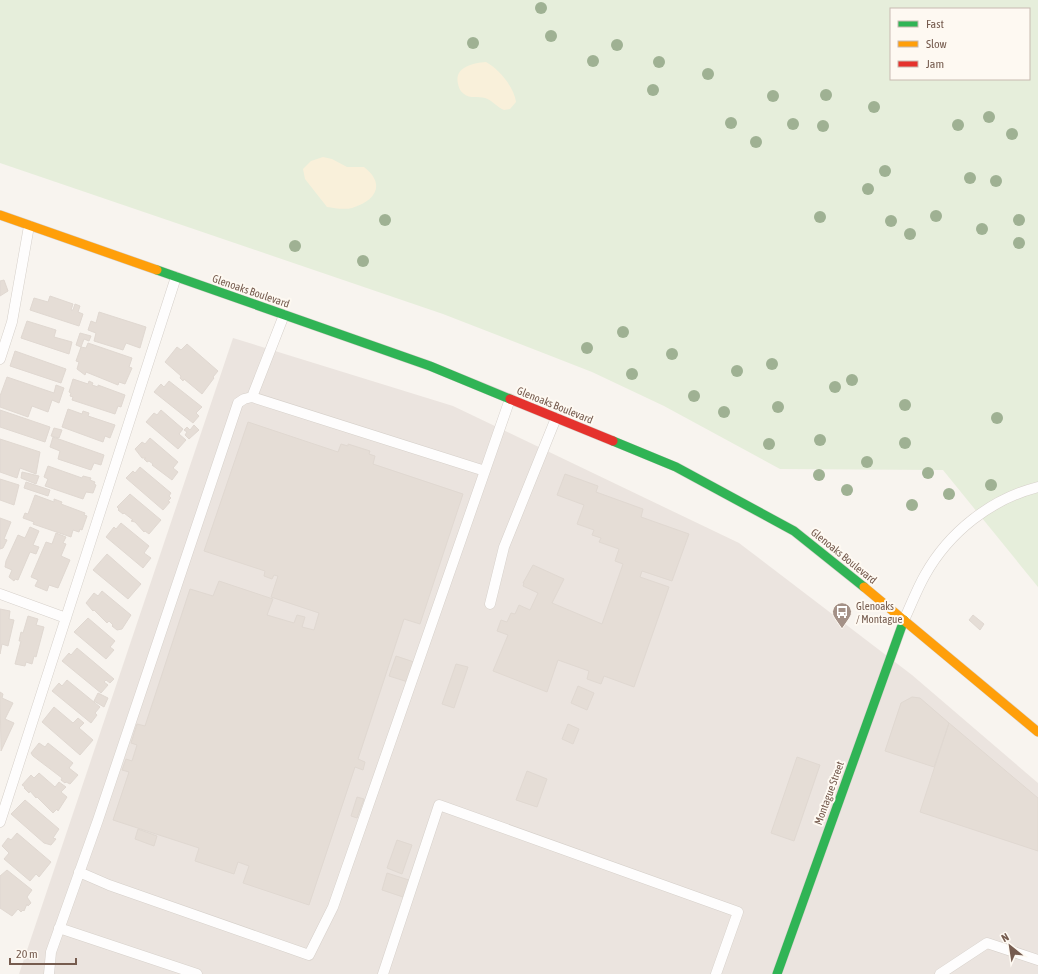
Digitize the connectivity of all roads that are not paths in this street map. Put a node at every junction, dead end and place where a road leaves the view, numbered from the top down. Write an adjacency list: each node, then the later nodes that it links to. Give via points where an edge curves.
1 (0, 215): 2 (main road, Glenoaks Boulevard)
2 (29, 226): 3 (main road, Glenoaks Boulevard); 5 (lane, via 12,322)
3 (176, 277): 4 (main road, Glenoaks Boulevard); 13 (lane)
4 (284, 315): 6 (lane); 7 (main road, Glenoaks Boulevard, via 430,366)
5 (0, 359)
6 (252, 397): 9 (lane); 17 (lane, via 238,404)
7 (510, 399): 8 (main road, Glenoaks Boulevard); 9 (lane)
8 (556, 418): 12 (lane, via 504,547); 14 (main road, Glenoaks Boulevard, via 676,467 794,531)
9 (485, 471): 17 (lane, via 333,907 309,955 109,885)
10 (1038, 487): 14 (lane, via 1020,491 989,507 969,522 947,544 925,575)
11 (0, 594): 13 (lane)
12 (490, 604)
13 (66, 618): 16 (lane)
14 (904, 620): 15 (main road, Glenoaks Boulevard); 24 (main road, Montague Street)
15 (1038, 732)
16 (0, 822)
17 (79, 872): 18 (lane)
18 (59, 928): 20 (lane, via 51,952); 21 (lane)
19 (1038, 960): 25 (lane, via 987,943)
20 (49, 974)
21 (197, 974)
22 (382, 974): 23 (lane, via 439,805 738,912)
23 (716, 974)
24 (777, 974)
25 (940, 974)

